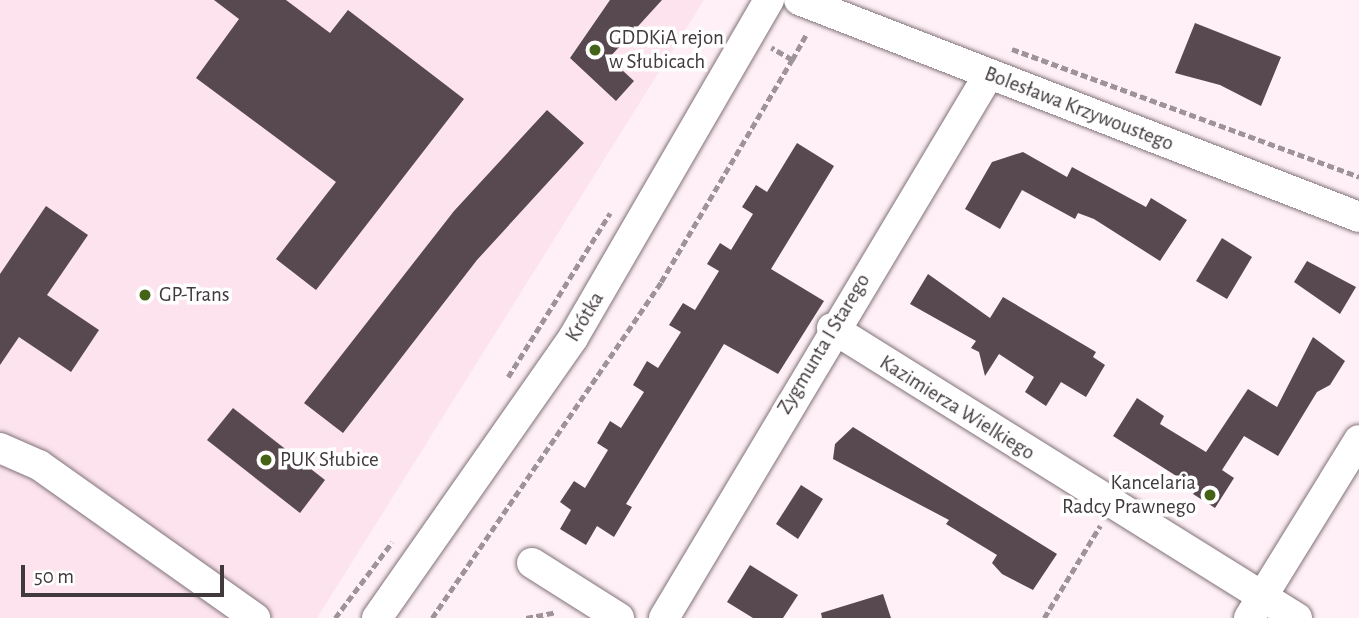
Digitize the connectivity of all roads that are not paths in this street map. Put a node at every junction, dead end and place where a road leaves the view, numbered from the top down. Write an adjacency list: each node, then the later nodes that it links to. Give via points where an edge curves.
1 (769, 0): 11 (street, Krótka, via 573,338)
2 (799, 0): 3 (street, Bolesława Krzywoustego)
3 (989, 74): 4 (street, Bolesława Krzywoustego); 5 (street, Zygmunta I Starego)
4 (1359, 217)
5 (832, 328): 9 (street, Kazimierza Wielkiego, via 1112,507); 13 (street, Zygmunta I Starego)
6 (1359, 440): 9 (street)
7 (0, 448): 10 (street, via 39,465)
8 (532, 563): 12 (street)
9 (1256, 607): 14 (street, Kazimierza Wielkiego)
10 (255, 618)
11 (377, 618)
12 (619, 618)
13 (664, 618)
14 (1297, 618)

